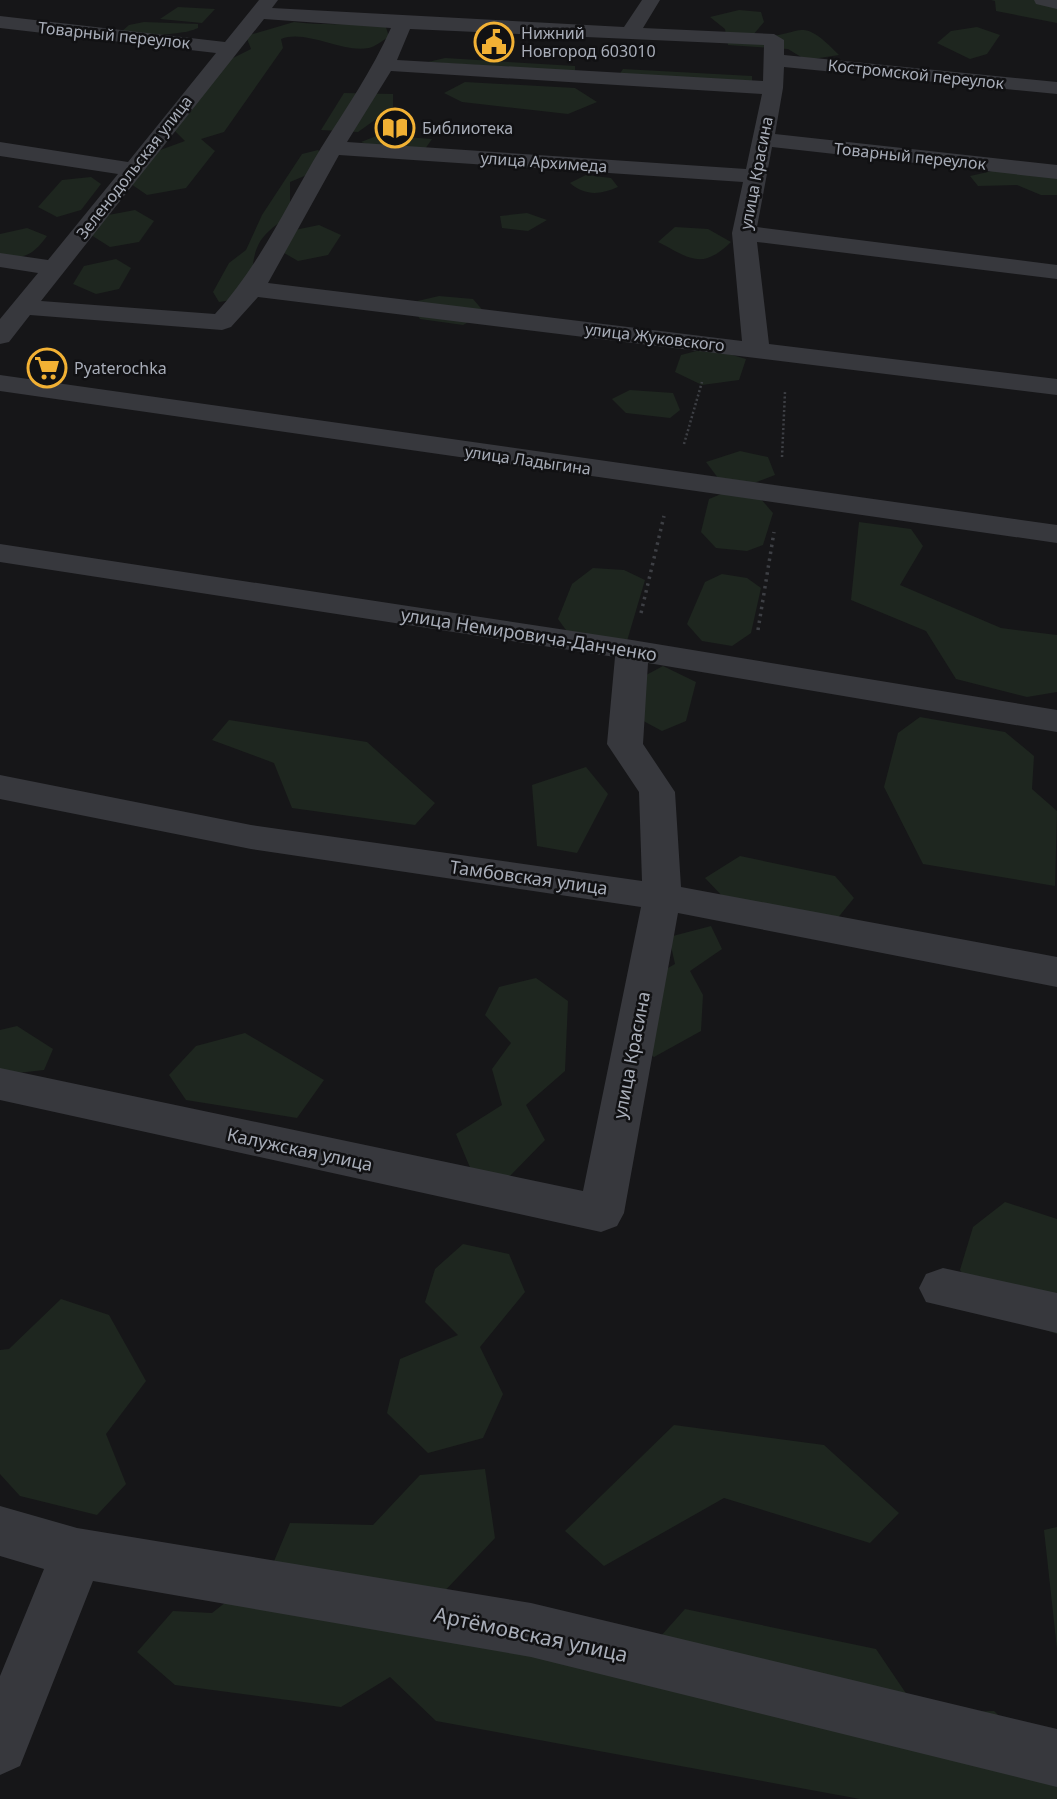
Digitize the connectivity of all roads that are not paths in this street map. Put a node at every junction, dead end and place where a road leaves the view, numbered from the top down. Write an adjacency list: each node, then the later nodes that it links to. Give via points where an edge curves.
1 (651, 0): 7 (street)
2 (1043, 0): 3 (street)
3 (1057, 3)
4 (264, 7): 6 (street, Костромской переулок); 8 (street, Зеленодольская улица)
5 (0, 22): 8 (street, Товарный переулок)
6 (403, 23): 7 (street, Костромской переулок); 10 (street)
7 (629, 33): 9 (street, Костромской переулок)
8 (228, 48): 16 (street, Зеленодольская улица)
9 (774, 50): 11 (street, улица Красина); 12 (street, Костромской переулок)
10 (385, 65): 11 (street); 14 (street)
11 (773, 88): 13 (street, улица Красина)
12 (1057, 88)
13 (763, 139): 17 (street, Товарный переулок); 18 (street, улица Красина)
14 (332, 148): 18 (street, улица Архимеда); 23 (street)
15 (0, 149): 16 (street)
16 (132, 169): 21 (street, Зеленодольская улица)
17 (1057, 172)
18 (755, 176): 19 (street, улица Красина)
19 (744, 233): 22 (street); 26 (street, улица Красина)
20 (0, 260): 21 (street)
21 (55, 268): 24 (street, Зеленодольская улица)
22 (1057, 272)
23 (252, 289): 24 (street, via 222,322); 26 (street, улица Жуковского)
24 (23, 307): 25 (street, Зеленодольская улица)
25 (0, 337)
26 (757, 349): 28 (street, улица Жуковского)
27 (0, 383): 29 (street, улица Ладыгина)
28 (1057, 387)
29 (1057, 534)
30 (0, 553): 31 (street, улица Немировича-Данченко)
31 (632, 650): 32 (street, улица Немировича-Данченко); 34 (street, улица Красина, via 625,744 657,792)
32 (1057, 720)
33 (0, 788): 34 (street, Тамбовская улица, via 251,837)
34 (662, 897): 35 (street, Тамбовская улица); 37 (street, улица Красина)
35 (1057, 972)
36 (0, 1084): 37 (street, Калужская улица)
37 (600, 1213)
38 (943, 1288): 39 (street)
39 (1057, 1313)
40 (0, 1531): 41 (street, Артёмовская улица)
41 (77, 1553): 42 (street); 43 (street, Артёмовская улица, via 531,1630)
42 (0, 1746)
43 (1057, 1758)

